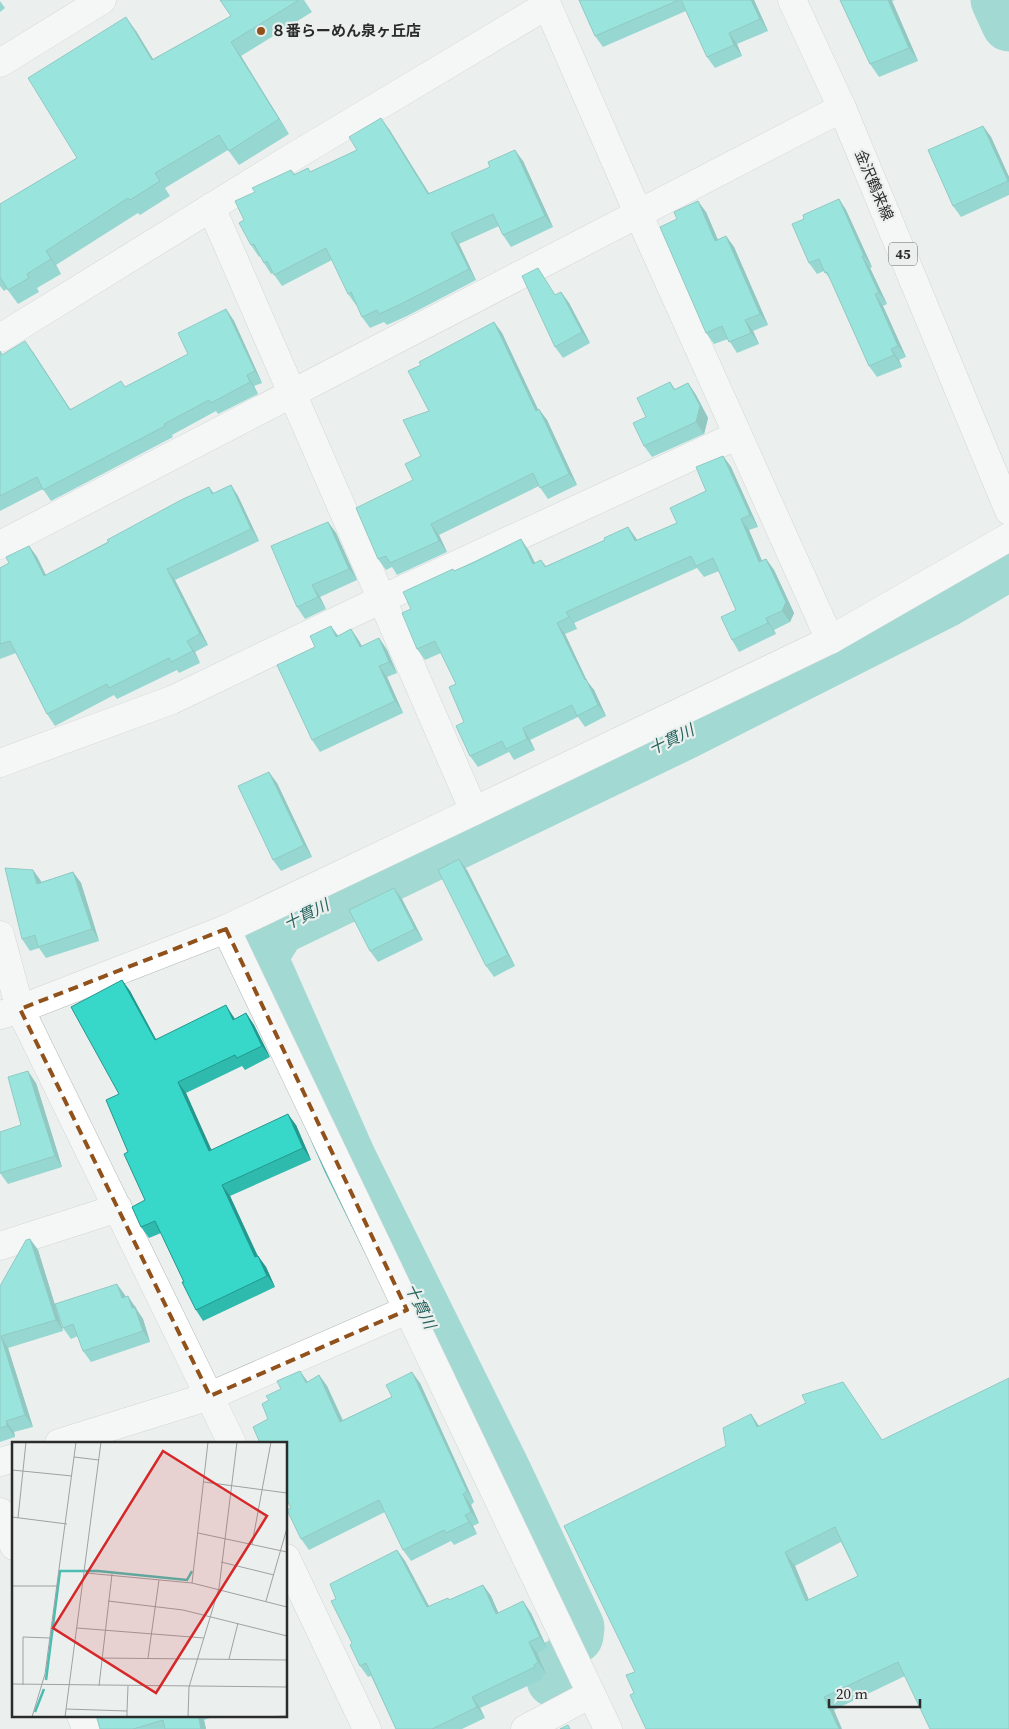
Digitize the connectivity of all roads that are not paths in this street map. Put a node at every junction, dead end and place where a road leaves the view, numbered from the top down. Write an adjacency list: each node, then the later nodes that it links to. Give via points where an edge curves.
1 (102, 0): 4 (street)
2 (792, 0): 5 (street, 金沢鶴来線 / 45)
3 (546, 2): 6 (street); 7 (street)
4 (0, 63)
5 (842, 108): 7 (street); 11 (street, 金沢鶴来線 / 45)
6 (210, 207): 8 (street); 9 (street)
7 (638, 213): 9 (street); 10 (street)
8 (0, 338)
9 (292, 394): 13 (street); 14 (street)
10 (738, 435): 14 (street); 15 (street)
11 (1009, 511)
12 (1009, 537): 15 (street)
13 (0, 545)
14 (382, 599): 16 (street, via 172,700); 17 (street)
15 (830, 640): 17 (street)
16 (0, 763)
17 (474, 811): 18 (street)
18 (226, 929): 20 (street); 23 (street)
19 (0, 935): 20 (street)
20 (10, 1012): 21 (street)
21 (118, 1208): 22 (street); 24 (street)
22 (0, 1246)
23 (407, 1310): 24 (street); 30 (street)
24 (210, 1396): 25 (street); 26 (street)
25 (62, 1442)
26 (232, 1442)
27 (0, 1512): 28 (street)
28 (12, 1541)
29 (288, 1562): 33 (street)
30 (591, 1694): 34 (street); 35 (street)
31 (81, 1716): 32 (street)
32 (86, 1729)
33 (367, 1729)
34 (525, 1729)
35 (608, 1729)

